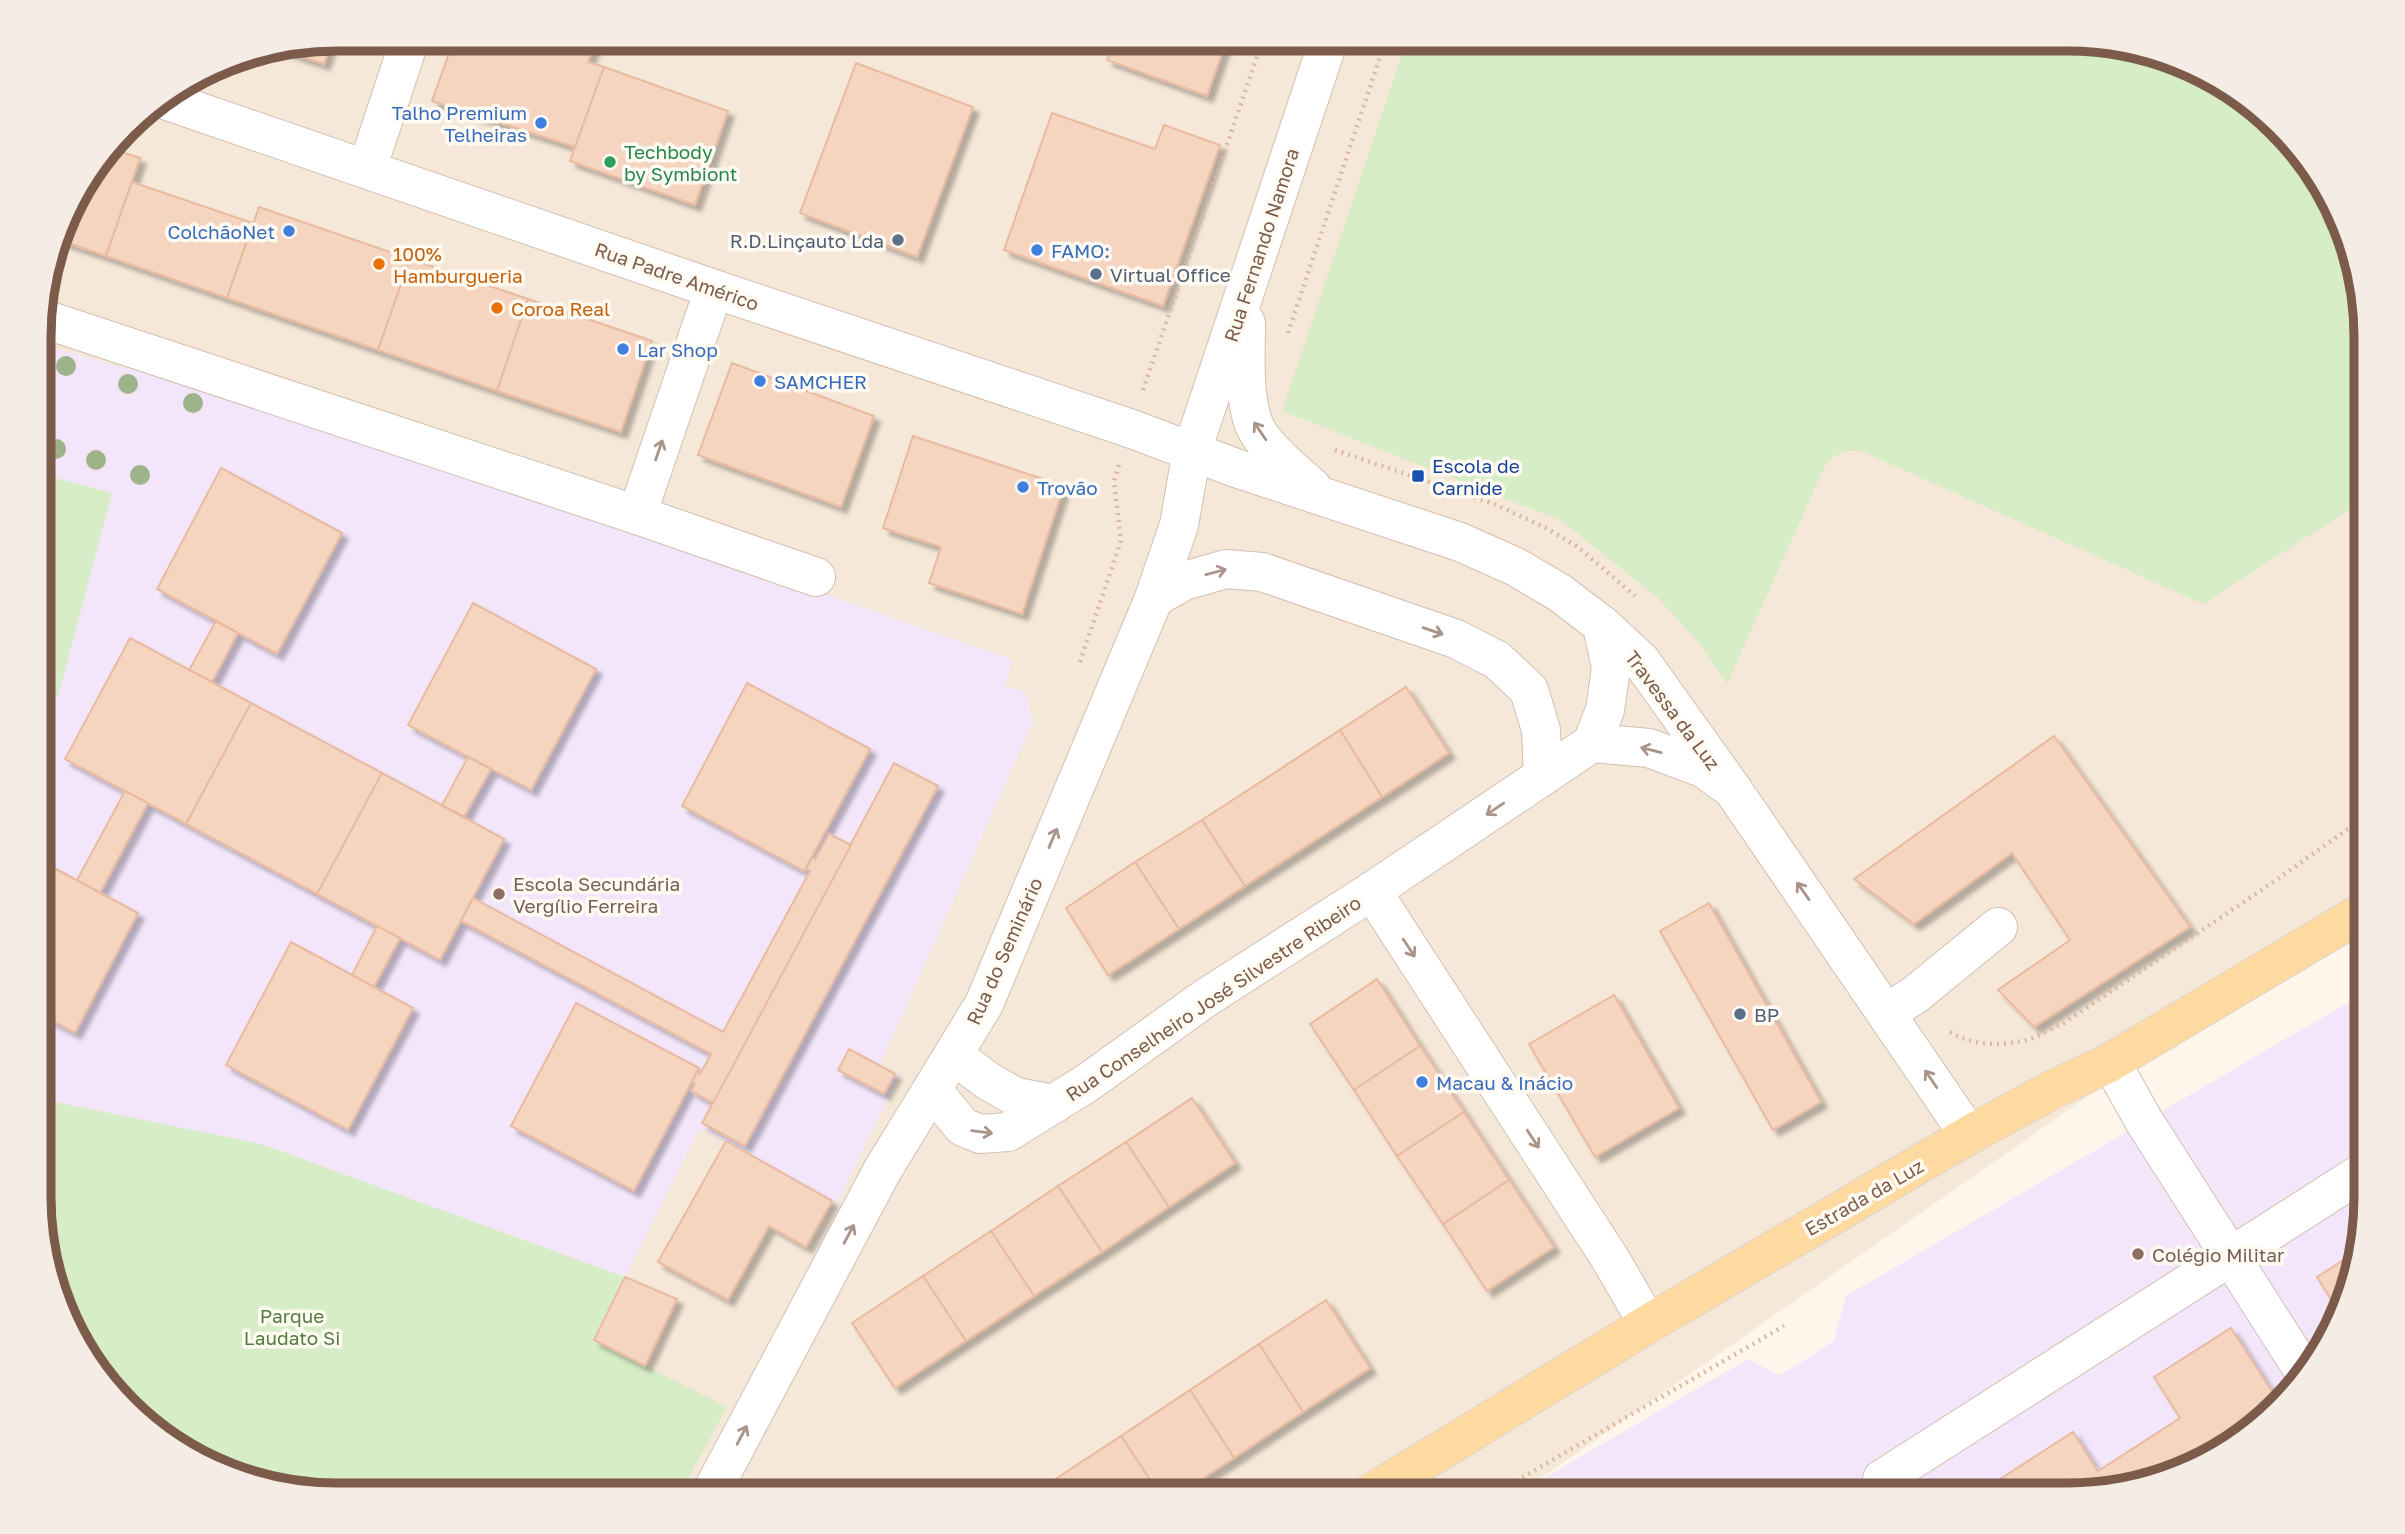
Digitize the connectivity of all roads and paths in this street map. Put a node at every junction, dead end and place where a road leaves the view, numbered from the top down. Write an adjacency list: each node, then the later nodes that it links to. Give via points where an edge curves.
1 (406, 51): 6 (street)
2 (1259, 51): 11 (path)
3 (1325, 51): 8 (street, Rua Fernando Namora)
4 (1382, 51): 10 (path)
5 (173, 103): 6 (street, Rua Padre Américo)
6 (367, 169): 7 (street, Rua Padre Américo)
7 (713, 289): 11 (street, Rua Padre Américo); 15 (street, one-way to 7)
8 (1246, 291): 13 (street, Rua Fernando Namora); 14 (street, one-way to 8, via 1282,462 1254,424 1246,382)
9 (51, 321): 15 (street)
10 (1284, 344)
11 (1129, 428): 13 (street, Rua Padre Américo); 20 (path, via 1114,481 1121,541)
12 (1324, 446): 17 (path, via 1494,504 1546,528 1578,547)
13 (1192, 451): 14 (street, Travessa da Luz); 18 (street, Rua do Seminário, via 1179,525)
14 (1324, 497): 19 (street, Travessa da Luz, via 1460,542 1516,567)
15 (637, 515): 16 (street)
16 (816, 577)
17 (1636, 597)
18 (1154, 598): 22 (street, one-way to 22, via 1184,581 1226,569 1262,572 1457,639 1497,660 1529,690 1541,730); 29 (street, Rua do Seminário, one-way to 18, via 984,1004)
19 (1602, 625): 21 (street, via 1611,668 1605,710); 23 (street, Travessa da Luz, via 1641,661)
20 (1079, 665)
21 (1592, 743): 22 (street, Rua Conselheiro José Silvestre Ribeiro); 23 (street, one-way to 21, via 1705,769 1649,748)
22 (1543, 776): 25 (street, Rua Conselheiro José Silvestre Ribeiro, one-way to 25)
23 (1733, 790): 28 (street, Travessa da Luz, one-way to 23)
24 (2354, 825): 28 (path, via 2064,1023 2033,1038 1990,1044 1958,1037)
25 (1372, 891): 32 (street, Rua Conselheiro José Silvestre Ribeiro); 36 (street, Rua Conselheiro José Silvestre Ribeiro, one-way to 36)
26 (2354, 917): 30 (main road, Estrada da Luz)
27 (1998, 927): 28 (street)
28 (1902, 1003): 33 (street, Travessa da Luz, one-way to 28)
29 (953, 1055): 31 (street, Rua do Seminário); 32 (street, Rua Conselheiro José Silvestre Ribeiro, via 1016,1097)
30 (2111, 1062): 33 (main road, Estrada da Luz); 35 (street)
31 (932, 1090): 32 (street, Rua Conselheiro José Silvestre Ribeiro, one-way to 32, via 963,1127 980,1134 1008,1132); 40 (street, Rua do Seminário, one-way to 31, via 882,1171)
32 (1054, 1104)
33 (1969, 1135): 36 (main road, Estrada da Luz)
34 (2354, 1178): 35 (street)
35 (2231, 1257): 38 (street); 39 (street)
36 (1648, 1324): 41 (main road, Estrada da Luz)
37 (1784, 1326): 42 (path)
38 (2300, 1365)
39 (1882, 1479)
40 (716, 1483)
41 (1388, 1483)
42 (1513, 1483)

